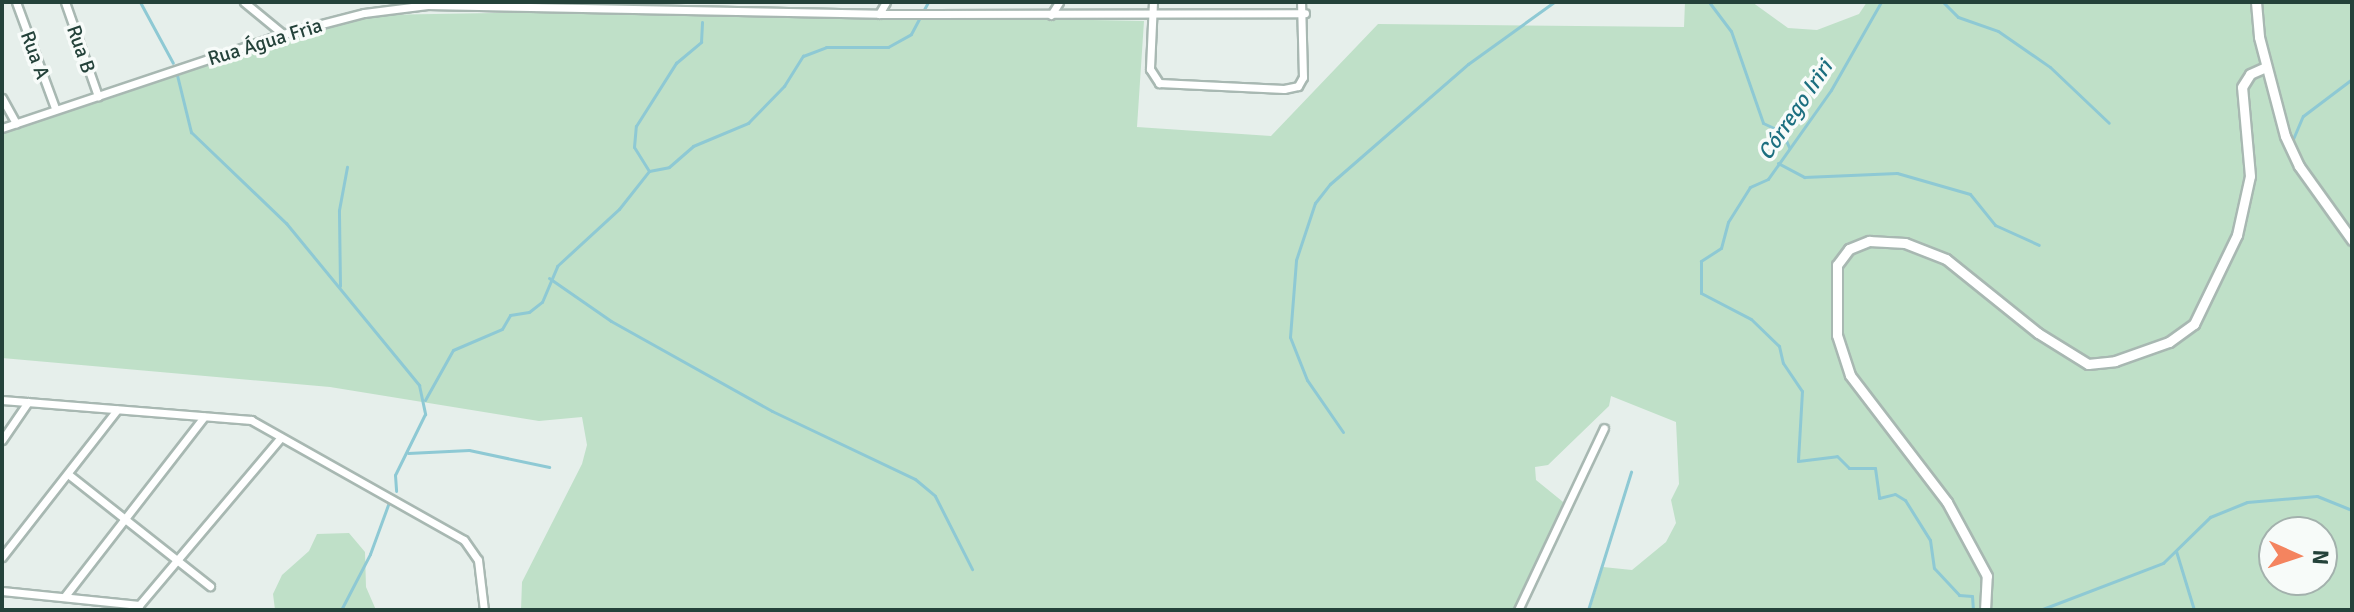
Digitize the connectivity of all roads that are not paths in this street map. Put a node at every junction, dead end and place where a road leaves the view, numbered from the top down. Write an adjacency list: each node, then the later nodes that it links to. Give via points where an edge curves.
1 (16, 2): 25 (street, Rua A)
2 (65, 2): 23 (street, Rua B)
3 (244, 2): 21 (street)
4 (388, 2): 15 (street)
5 (886, 2): 18 (street)
6 (969, 2): 16 (street)
7 (1059, 2): 19 (street)
8 (1153, 2): 20 (street)
9 (1301, 2): 17 (street)
10 (2256, 2): 22 (street)
11 (426, 4): 12 (street, Rua Água Fria); 15 (street, Rua Água Fria)
12 (567, 5): 13 (street, Rua Água Fria)
13 (635, 5): 14 (street, Rua Água Fria)
14 (698, 6): 18 (street, Rua Água Fria)
15 (405, 8): 21 (street, Rua Água Fria)
16 (963, 13): 18 (street, Rua Água Fria); 19 (street, Rua Água Fria)
17 (1305, 13): 20 (street, Rua Água Fria); 20 (street, via 1303,77 1298,86 1284,89 1168,87 1150,69)
18 (879, 14)
19 (1051, 15): 20 (street, Rua Água Fria)
20 (1150, 16)
21 (283, 34): 23 (street, Rua Água Fria)
22 (2266, 67): 28 (street, via 2299,166); 46 (street, via 2250,74 2242,87 2250,176 2237,235 2194,324 2169,342 2115,361 2088,364 2038,333 1946,259 1905,243 1869,241 1849,249 1837,265 1837,335 1850,375 1947,502 1987,576)
23 (98, 96): 25 (street, Rua Água Fria)
24 (2, 98): 26 (street)
25 (55, 108): 26 (street, Rua Água Fria)
26 (16, 123): 27 (street, Rua Água Fria)
27 (2, 128)
28 (2352, 240)
29 (2, 400): 30 (street)
30 (28, 402): 31 (street); 35 (street)
31 (117, 410): 32 (street); 36 (street)
32 (204, 417): 34 (street, via 251,420); 37 (street)
33 (1604, 428): 45 (street)
34 (281, 437): 39 (street); 44 (street, via 464,540 478,560)
35 (2, 440)
36 (68, 474): 37 (street); 38 (street)
37 (124, 518): 39 (street); 42 (street)
38 (2, 557)
39 (177, 560): 40 (street); 43 (street)
40 (210, 586)
41 (2, 591): 42 (street)
42 (65, 596): 43 (street)
43 (137, 608)
44 (484, 610)
45 (1518, 610)
46 (1985, 610)

